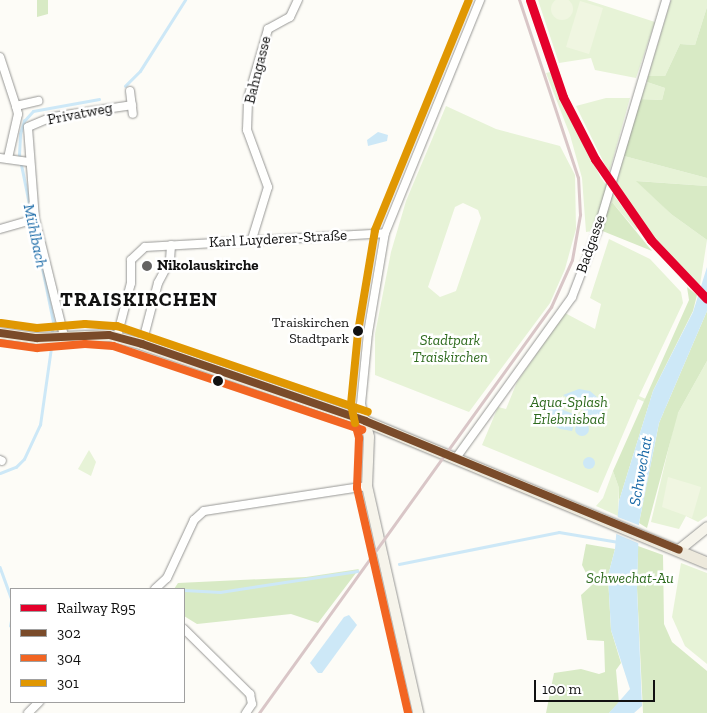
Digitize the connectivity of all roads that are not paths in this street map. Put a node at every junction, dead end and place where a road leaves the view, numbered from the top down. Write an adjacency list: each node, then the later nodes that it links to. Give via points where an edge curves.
1 (298, 0): 14 (street, Bahngasse, via 290,17 268,29 248,98 247,130 268,187)
2 (480, 0): 13 (street)
3 (666, 0): 21 (street, Badgasse, via 597,232 572,297)
4 (0, 57): 8 (street)
5 (130, 91): 7 (street)
6 (38, 101): 8 (street)
7 (132, 104): 9 (street); 10 (street, Privatweg, via 52,117 28,127)
8 (16, 106): 10 (street)
9 (133, 114)
10 (15, 160): 11 (street)
11 (32, 220): 12 (street); 18 (street)
12 (0, 229)
13 (385, 233): 14 (street, Karl Luyderer-Straße); 20 (street, via 368,333 361,404)
14 (252, 239): 15 (street, Karl Luyderer-Straße)
15 (171, 245): 16 (street, Karl Luyderer-Straße, via 145,247 133,256 131,283); 19 (street, via 170,260 158,282)
16 (119, 331): 18 (main road); 19 (main road)
17 (0, 333): 18 (main road, via 15,337)
18 (57, 336)
19 (142, 344): 20 (main road)
20 (365, 421): 21 (main road); 22 (street, via 369,437)
21 (456, 458): 24 (main road)
22 (367, 486): 26 (street, via 204,511 194,520 167,578); 31 (street)
23 (707, 527): 24 (street)
24 (679, 550): 25 (main road)
25 (707, 563)
26 (156, 588)
27 (185, 630): 30 (street, via 250,694 252,704)
28 (38, 703): 29 (street)
29 (28, 713)
30 (246, 713)
31 (418, 713)

